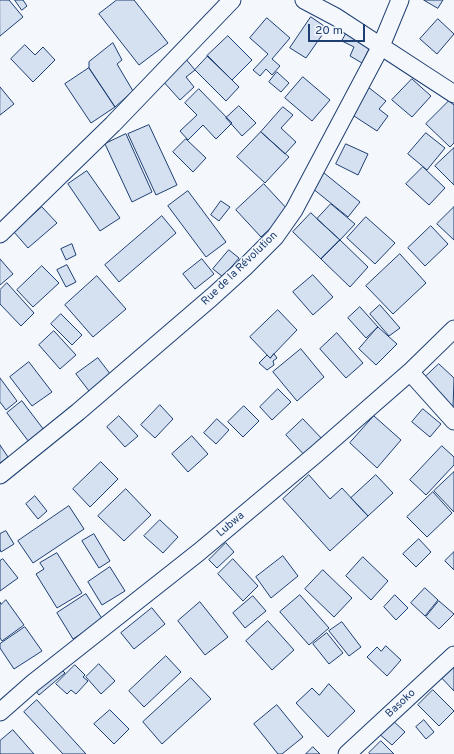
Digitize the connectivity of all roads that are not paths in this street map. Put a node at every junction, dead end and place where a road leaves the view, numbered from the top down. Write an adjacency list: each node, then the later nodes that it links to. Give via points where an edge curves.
1 (232, 0): 6 (street, via 113,124)
2 (304, 0): 4 (street)
3 (400, 0): 4 (street, Rue de la Révolution)
4 (381, 46): 5 (street); 10 (street, Rue de la Révolution, via 294,210 275,237 212,298 78,412)
5 (454, 94)
6 (0, 234)
7 (454, 329): 8 (street, Lubwa)
8 (410, 372): 9 (street); 12 (street, Lubwa, via 206,547 33,683)
9 (454, 421)
10 (0, 474)
11 (454, 655): 13 (street, Basoko)
12 (0, 712)
13 (347, 754)

